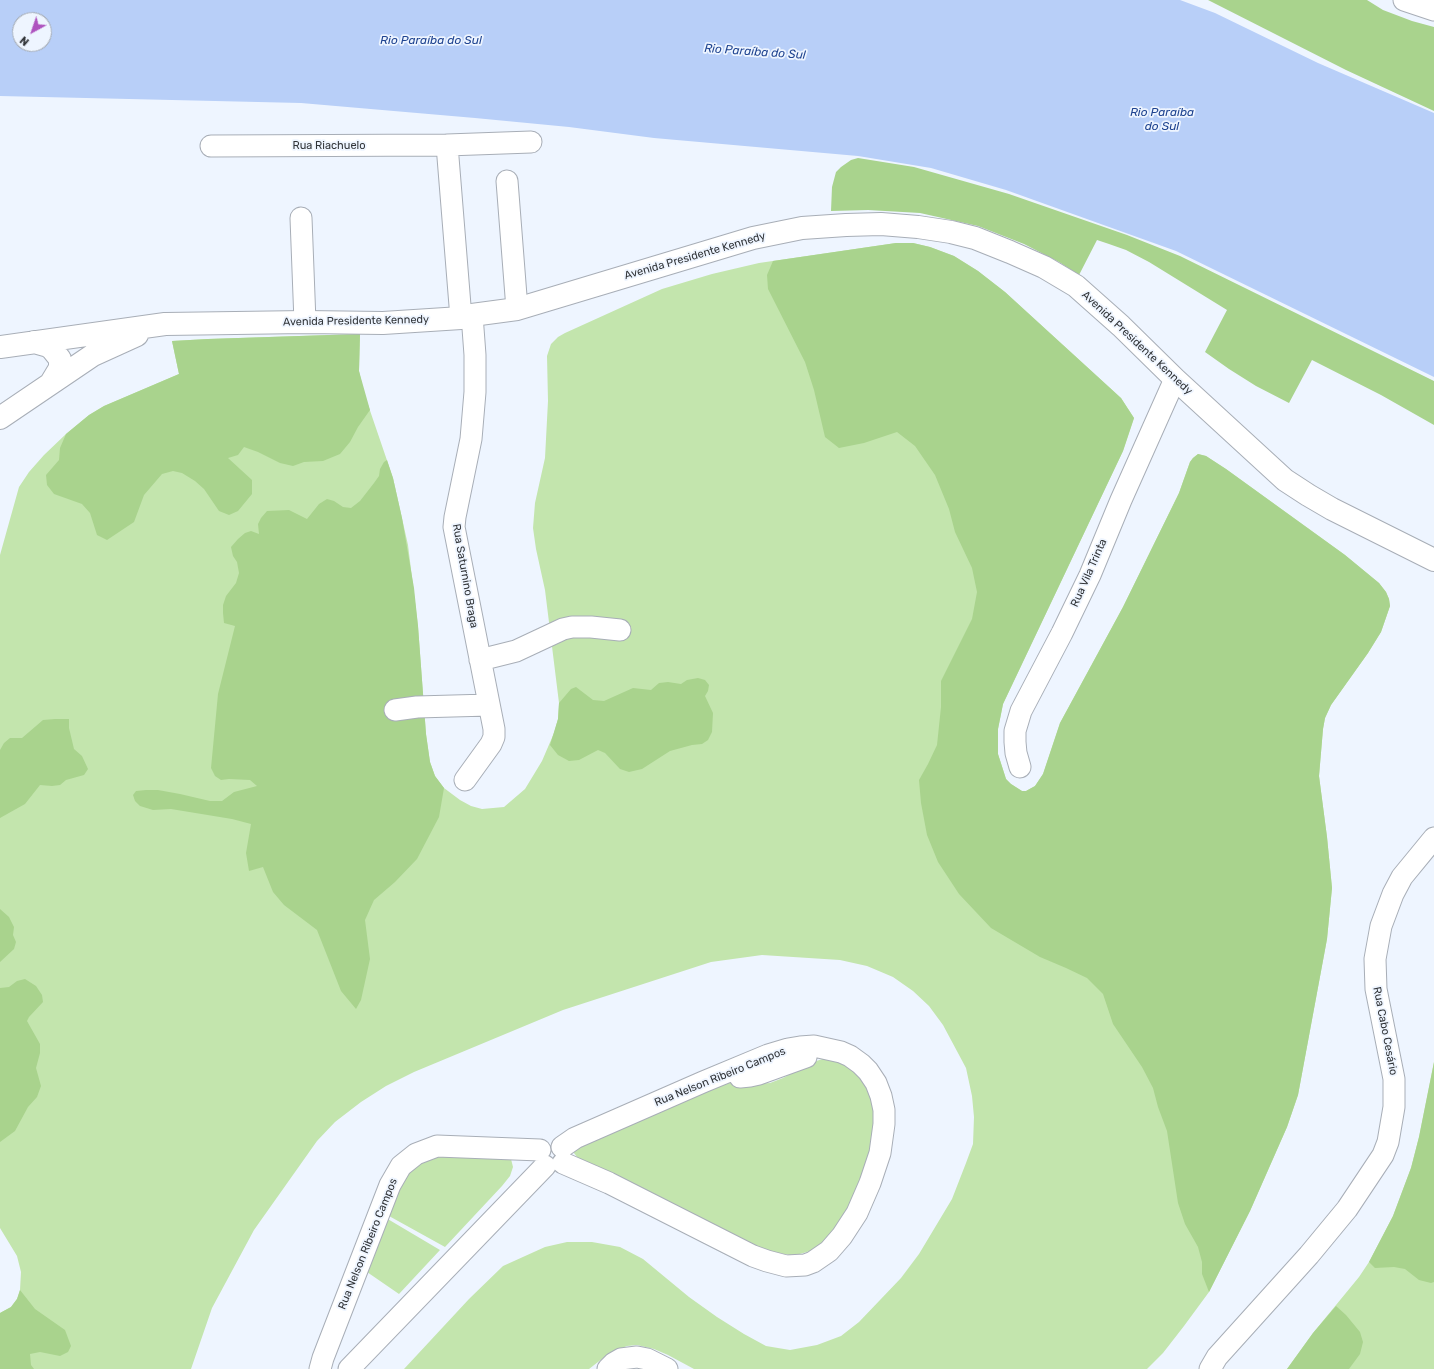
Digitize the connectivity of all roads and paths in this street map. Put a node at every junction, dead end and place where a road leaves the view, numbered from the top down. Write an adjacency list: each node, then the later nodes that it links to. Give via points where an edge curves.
1 (1404, 0): 2 (street)
2 (1434, 10)
3 (531, 142): 4 (street, Rua Riachuelo)
4 (447, 145): 5 (street, Rua Riachuelo); 9 (street)
5 (211, 146)
6 (507, 181): 8 (street)
7 (301, 218): 10 (street)
8 (517, 309): 9 (main road, Avenida Presidente Kennedy); 14 (main road, Avenida Presidente Kennedy, via 753,238 802,228 846,225 918,227 975,238 1061,276 1101,308)
9 (467, 317): 10 (main road, Avenida Presidente Kennedy, via 383,323); 19 (street, Rua Saturnino Braga, via 475,355 474,408 471,439 454,527)
10 (305, 322): 11 (main road, Avenida Presidente Kennedy)
11 (165, 324): 12 (main road, Avenida Presidente Kennedy); 15 (main road, Avenida Presidente Kennedy, via 93,355)
12 (34, 342): 13 (main road, Avenida Presidente Kennedy); 15 (main road, via 48,346 60,359 60,368)
13 (0, 347)
14 (1175, 379): 17 (main road, Avenida Presidente Kennedy, via 1285,480 1332,508); 22 (street, Rua Vila Trinta, via 1090,575 1021,711 1015,731)
15 (51, 383): 16 (main road, Avenida Presidente Kennedy)
16 (0, 418)
17 (1434, 560)
18 (620, 630): 19 (street, via 581,627 563,629 516,651)
19 (480, 660): 20 (street, Rua Saturnino Braga)
20 (489, 705): 21 (street, via 449,705); 23 (street, Rua Saturnino Braga, via 494,737)
21 (395, 710)
22 (1020, 768)
23 (465, 780)
24 (1434, 838): 30 (street, Rua Cabo Cesário, via 1402,878 1393,894 1382,926 1375,959 1376,989 1394,1079 1394,1107 1388,1142 1347,1209 1217,1357)
25 (552, 1156): 25 (street, Rua Nelson Ribeiro Campos, via 753,1256 786,1266 796,1266 813,1262 829,1251 849,1226 870,1183 880,1153 884,1110 876,1083 868,1071 850,1056 814,1046 788,1049 722,1074 575,1138); 26 (street, Rua Nelson Ribeiro Campos, via 437,1146 416,1154 401,1166 387,1192); 27 (street, Rua Nelson Ribeiro Campos)
26 (320, 1369)
27 (349, 1369)
28 (608, 1369): 29 (street, via 621,1359 637,1356)
29 (667, 1369)
30 (1210, 1369)

